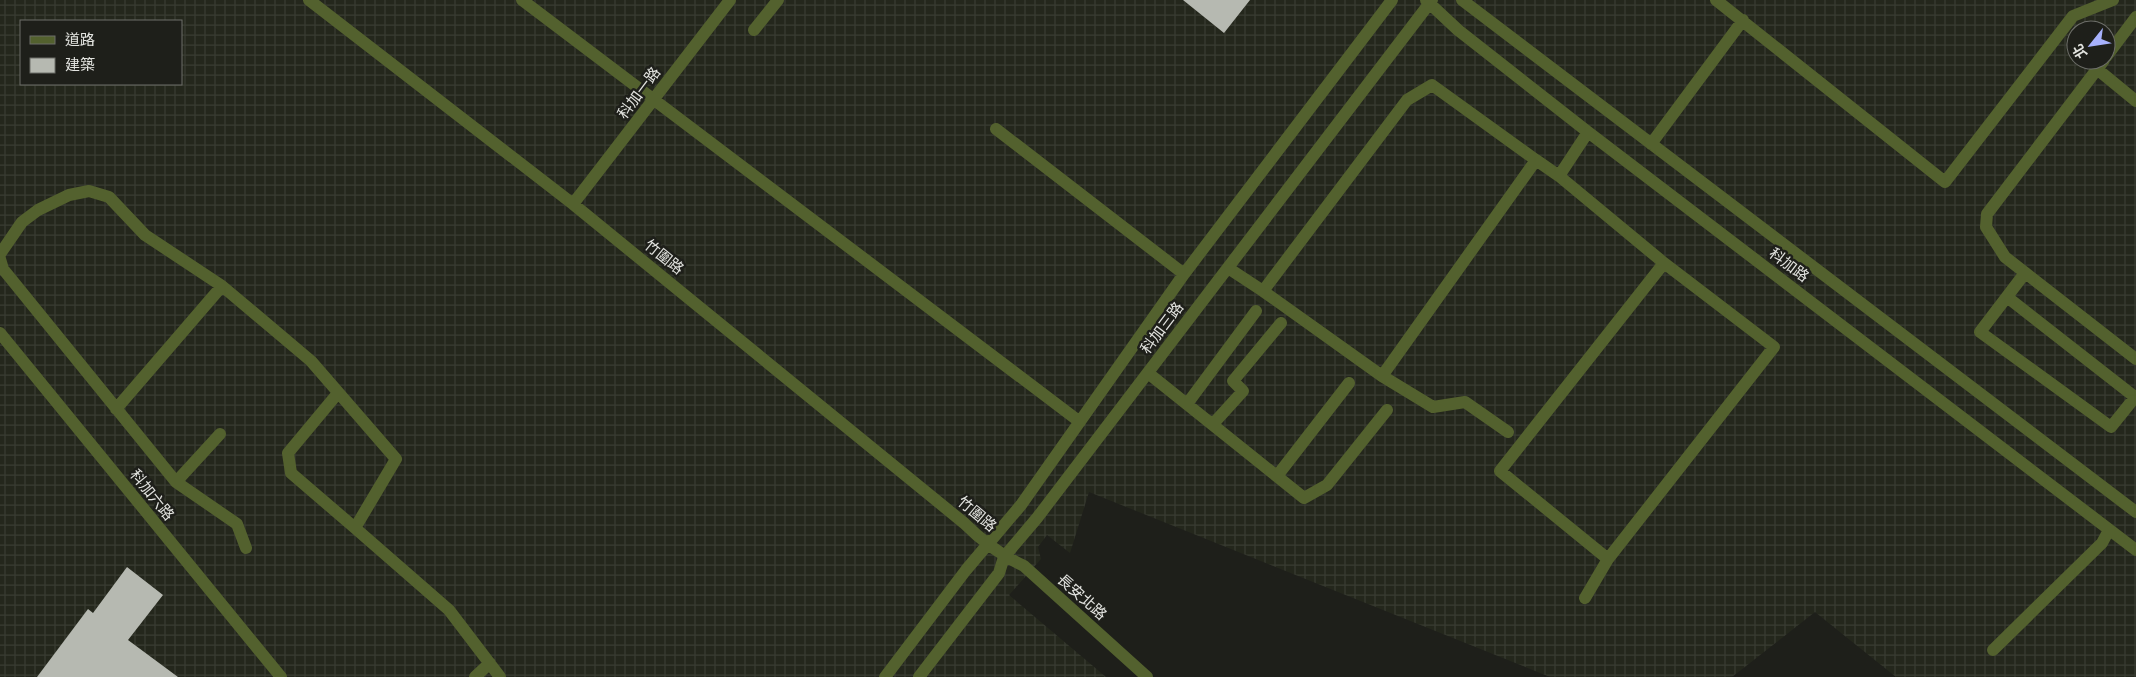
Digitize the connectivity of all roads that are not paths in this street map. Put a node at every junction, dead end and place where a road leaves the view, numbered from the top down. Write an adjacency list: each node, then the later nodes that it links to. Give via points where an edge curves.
1 (309, 0): 23 (street, 竹圍路)
2 (522, 0): 16 (street)
3 (730, 0): 16 (street, 科加一路)
4 (778, 0): 12 (street)
5 (1392, 0): 29 (street, 科加三路)
6 (1462, 0): 20 (street, 科加路)
7 (1716, 0): 11 (street)
8 (2113, 0): 11 (street, via 2073,16 1945,182)
9 (1430, 1): 19 (street, 科加路, via 1458,30); 27 (street, 科加三路)
10 (2136, 17): 13 (street)
11 (1743, 20): 20 (street)
12 (754, 30)
13 (2116, 43)
14 (2096, 70): 28 (street, via 1988,214 1986,227 1992,240 2004,257)
15 (2109, 70): 17 (street)
16 (654, 101): 23 (street, 科加一路); 45 (street)
17 (2136, 101)
18 (996, 129): 29 (street)
19 (1588, 132): 22 (street); 53 (street, 科加路)
20 (1651, 144): 51 (street, 科加路)
21 (1536, 160): 22 (street); 31 (street, via 1432,85 1407,100); 38 (street)
22 (1559, 176): 26 (street)
23 (573, 204): 54 (street, 竹圍路)
24 (0, 254): 30 (street, via 22,222 38,210 69,195 89,192 109,197 144,235)
25 (0, 259): 43 (street, via 3,269)
26 (1664, 263): 58 (street, via 1500,472); 58 (street, via 1774,347)
27 (1228, 268): 31 (street); 37 (street, 科加三路)
28 (2025, 273): 32 (street); 36 (street)
29 (1184, 274): 45 (street, 科加三路)
30 (222, 286): 40 (street, via 311,361); 43 (street)
31 (1263, 291): 38 (street)
32 (2007, 297): 41 (street); 41 (street, via 1980,332 2110,427)
33 (1256, 311): 42 (street)
34 (1281, 323): 46 (street, via 1233,380 1243,391)
35 (0, 333): 62 (street, 科加六路)
36 (2136, 359)
37 (1148, 373): 42 (street); 57 (street, 科加三路)
38 (1382, 376): 47 (street, via 1433,407 1466,402)
39 (1350, 384): 49 (street)
40 (338, 393): 52 (street, via 396,459); 52 (street, via 288,453 291,473)
41 (2136, 396)
42 (1187, 404): 46 (street)
43 (116, 409): 50 (street)
44 (1387, 410): 49 (street, via 1327,485 1304,498)
45 (1080, 422): 54 (street, 科加三路)
46 (1213, 424): 49 (street)
47 (1508, 432)
48 (220, 434): 50 (street)
49 (1277, 476)
50 (176, 482): 55 (street, via 237,524)
51 (2136, 512)
52 (356, 528): 61 (street, via 449,610)
53 (2109, 530): 56 (street, 科加路); 60 (street, via 2096,549)
54 (989, 545): 57 (street, 長安北路); 65 (street, 科加三路)
55 (246, 548)
56 (2136, 550)
57 (1004, 557): 66 (street, 科加三路, via 999,573); 67 (street, 長安北路, via 1024,566)
58 (1608, 559): 59 (street)
59 (1585, 598)
60 (1993, 650)
61 (490, 663): 63 (street); 64 (street)
62 (280, 677)
63 (475, 677)
64 (500, 677)
65 (885, 677)
66 (919, 677)
67 (1147, 677)

